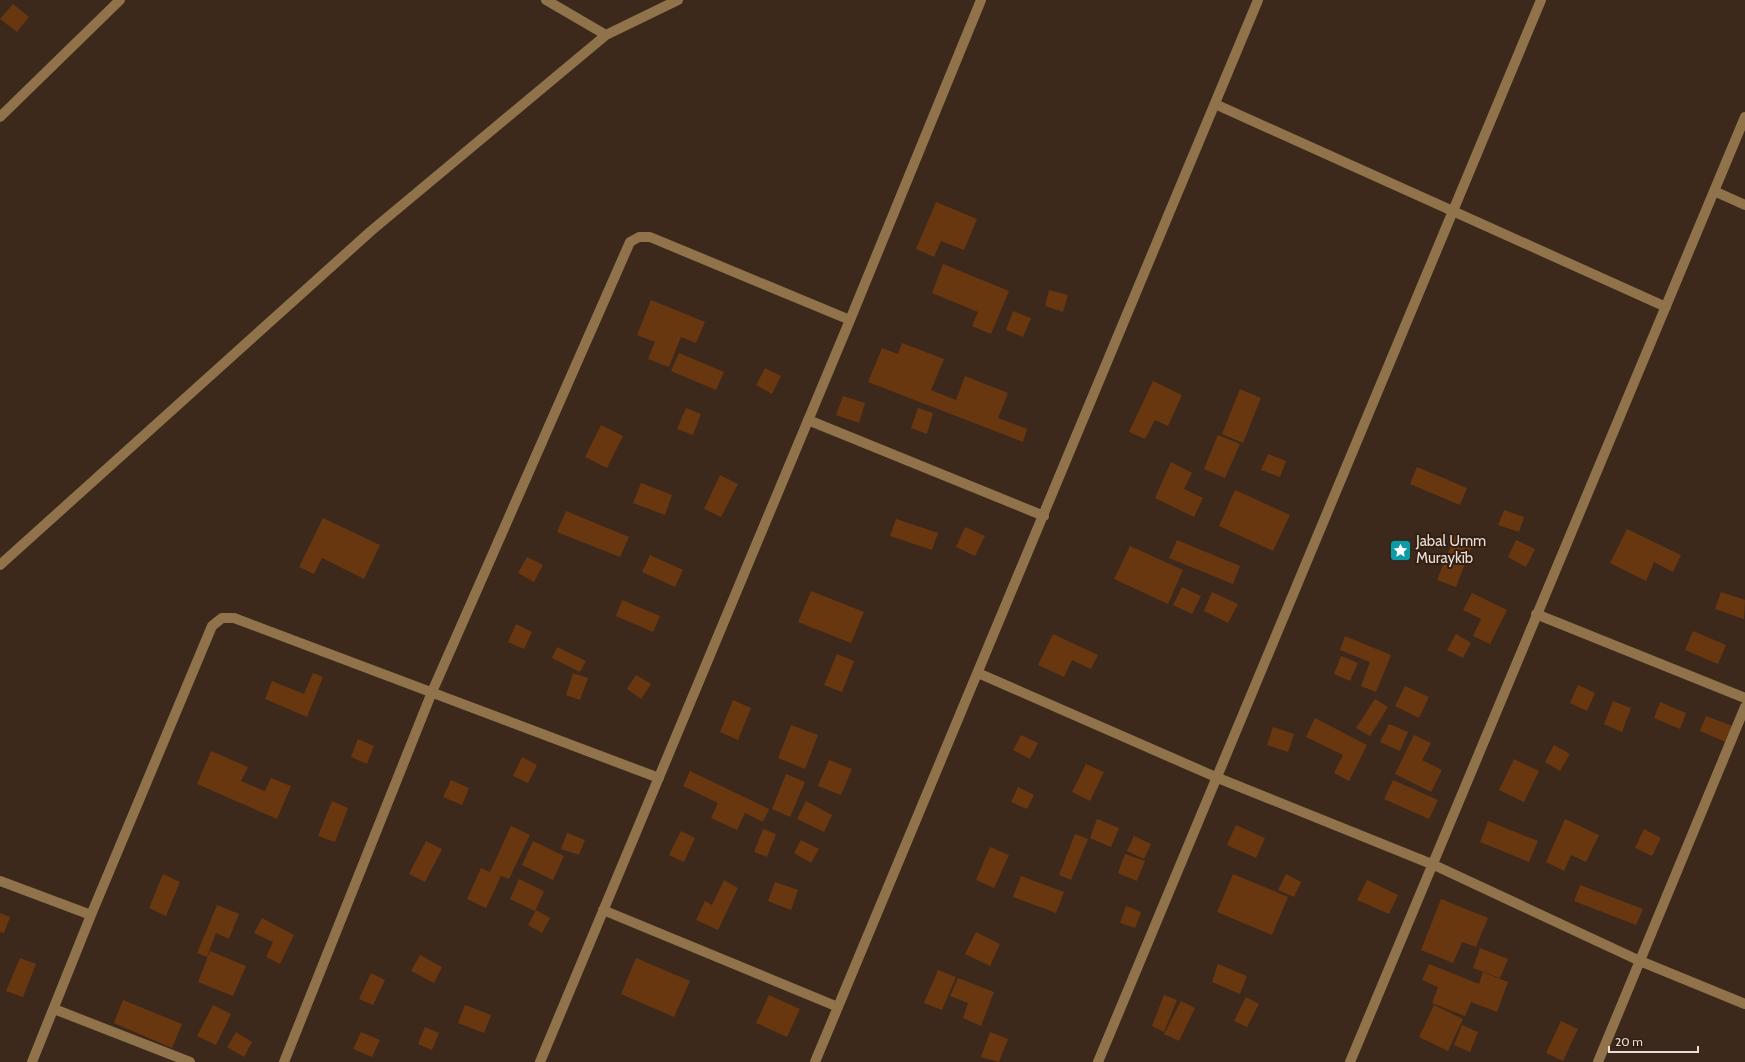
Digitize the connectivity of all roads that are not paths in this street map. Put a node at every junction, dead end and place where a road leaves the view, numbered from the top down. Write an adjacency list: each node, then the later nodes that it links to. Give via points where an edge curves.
1 (120, 0): 9 (street)
2 (546, 0): 7 (street)
3 (678, 0): 7 (street)
4 (981, 0): 15 (street)
5 (1258, 0): 8 (street)
6 (1541, 0): 13 (street)
7 (606, 35): 18 (street, via 371,231)
8 (1215, 104): 13 (street); 17 (street)
9 (0, 117)
10 (1745, 118): 11 (street)
11 (1714, 191): 12 (street); 14 (street)
12 (1745, 205)
13 (1453, 211): 14 (street); 25 (street)
14 (1666, 307): 19 (street)
15 (850, 320): 16 (street); 21 (street, via 650,237 639,237 630,242)
16 (808, 420): 17 (street); 24 (street)
17 (1044, 516): 20 (street)
18 (0, 565)
19 (1536, 614): 22 (street); 26 (street)
20 (978, 673): 25 (street); 32 (street)
21 (432, 692): 24 (street); 29 (street, via 234,618 222,618 212,626); 36 (street)
22 (1745, 698)
23 (1745, 707): 30 (street)
24 (659, 778): 28 (street)
25 (1218, 778): 26 (street); 39 (street)
26 (1434, 865): 30 (street); 40 (street)
27 (0, 881): 29 (street)
28 (603, 910): 32 (street); 37 (street)
29 (92, 915): 33 (street)
30 (1640, 961): 31 (street); 41 (street)
31 (1745, 1004)
32 (838, 1007): 38 (street)
33 (54, 1009): 34 (street); 35 (street)
34 (32, 1062)
35 (190, 1062)
36 (284, 1062)
37 (540, 1062)
38 (815, 1062)
39 (1098, 1062)
40 (1350, 1062)
41 (1598, 1062)

